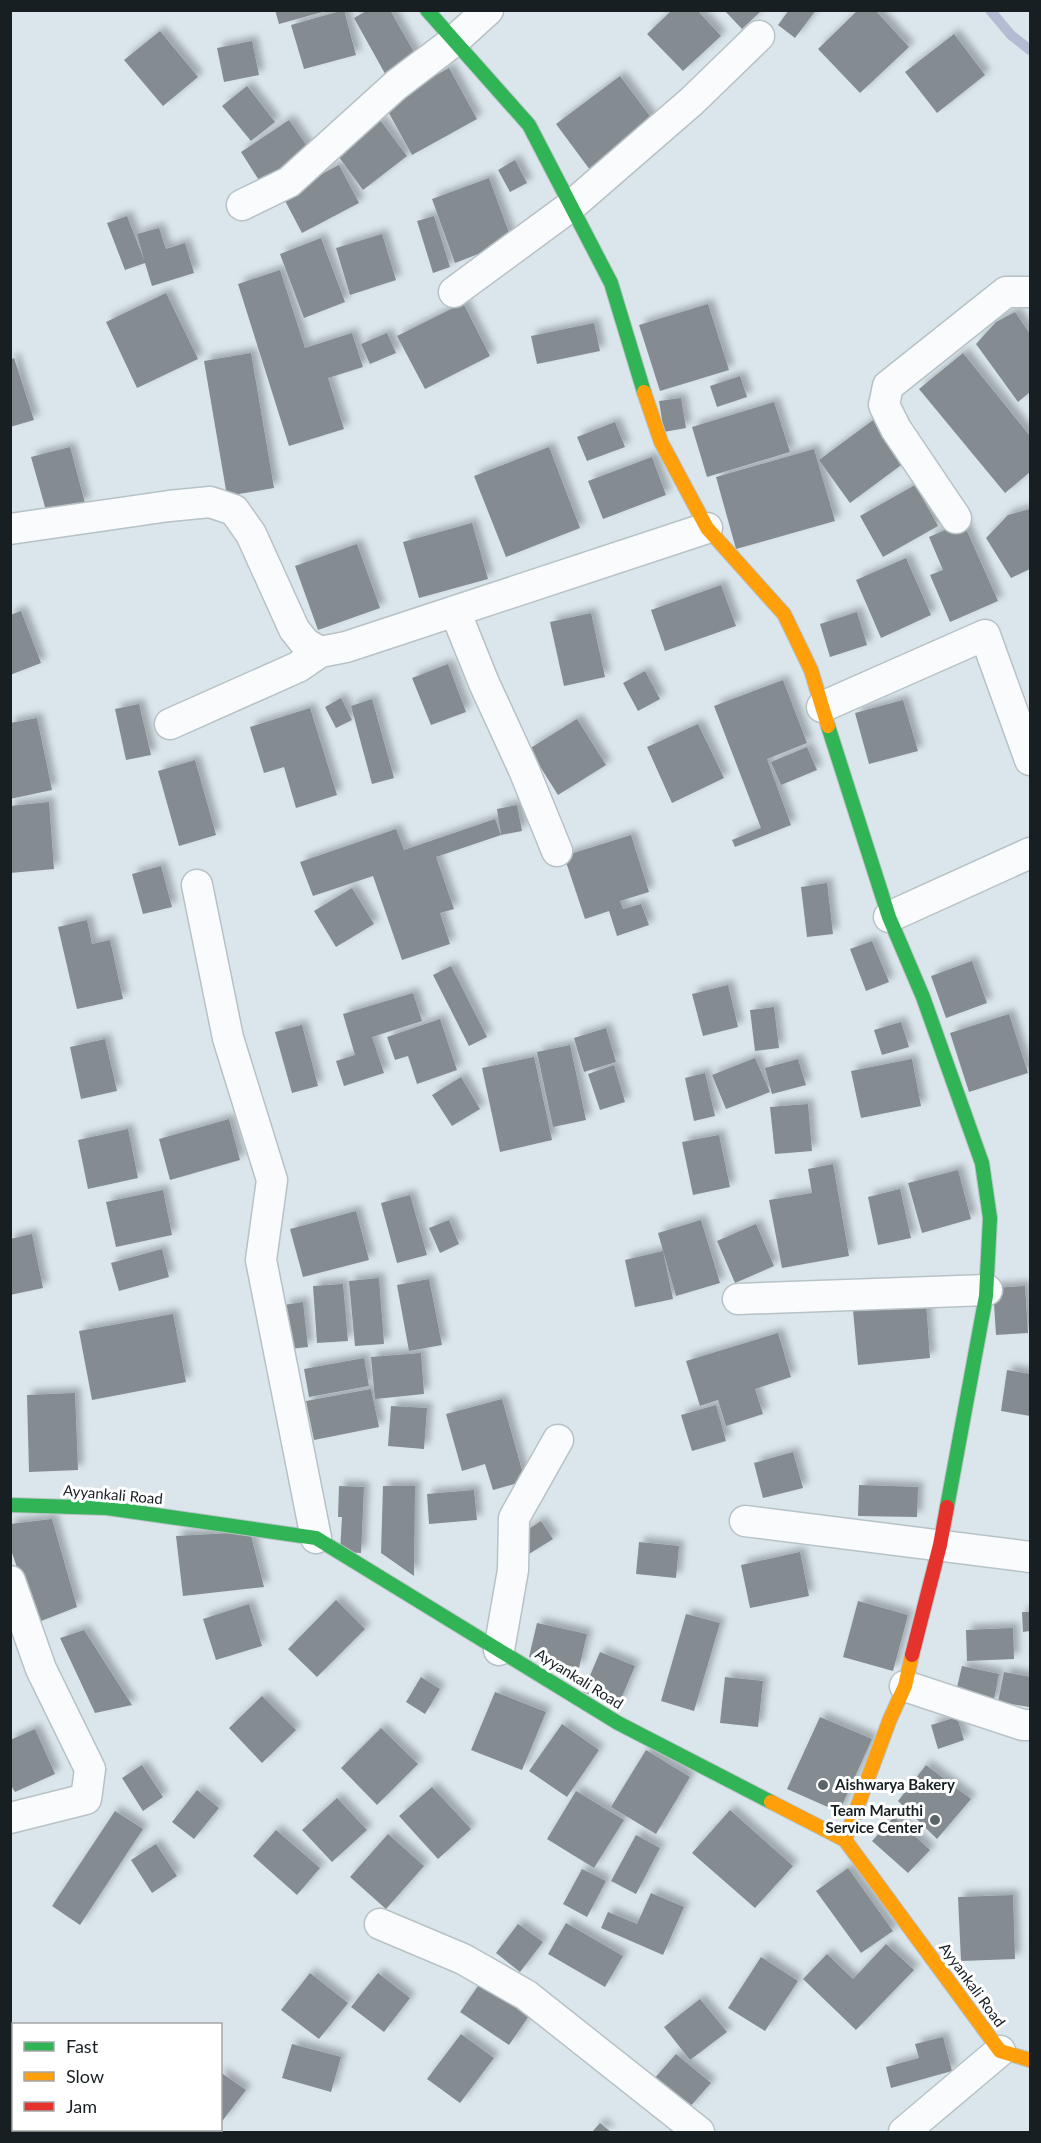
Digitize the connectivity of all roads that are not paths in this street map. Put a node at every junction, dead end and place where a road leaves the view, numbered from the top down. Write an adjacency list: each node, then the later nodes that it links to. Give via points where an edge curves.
1 (427, 10): 4 (street)
2 (488, 10): 4 (street)
3 (759, 36): 6 (street, via 692,101)
4 (454, 41): 5 (street, via 396,85 289,182); 6 (street, via 529,125)
5 (242, 205)
6 (571, 206): 7 (street); 10 (street, via 611,283 661,442)
7 (453, 292)
8 (1030, 292): 9 (street, via 1006,292 888,386 884,405 896,429)
9 (956, 518)
10 (707, 528): 12 (street); 15 (street, via 784,614 811,670)
11 (11, 531): 13 (street, via 210,502 234,510 251,534 294,629 305,643)
12 (455, 611): 13 (street); 18 (street)
13 (320, 652): 16 (street, via 298,666)
14 (1017, 687): 15 (street, via 986,636); 17 (street)
15 (822, 707): 21 (street)
16 (170, 724)
17 (1030, 760)
18 (557, 851)
19 (1030, 853): 21 (street)
20 (197, 885): 27 (street, via 228,1038 272,1180 261,1260)
21 (889, 917): 22 (street, via 923,997 982,1162 990,1218)
22 (987, 1290): 23 (street); 28 (street)
23 (738, 1299)
24 (558, 1440): 31 (street, via 514,1518 513,1570)
25 (10, 1505): 27 (street, Ayyankali Road, via 107,1508)
26 (745, 1521): 28 (street)
27 (316, 1538): 31 (street, Ayyankali Road)
28 (940, 1545): 29 (street); 32 (street)
29 (1030, 1557)
30 (10, 1581): 34 (street, via 41,1669 90,1769 86,1799)
31 (499, 1650): 35 (street, Ayyankali Road, via 618,1723)
32 (905, 1686): 33 (street); 35 (street)
33 (1030, 1725)
34 (10, 1818)
35 (845, 1840): 37 (street, Ayyankali Road)
36 (380, 1924): 39 (street, via 463,1959 526,1995)
37 (1000, 2051): 38 (street, Ayyankali Road); 40 (street)
38 (1030, 2060)
39 (699, 2133)
40 (904, 2133)

